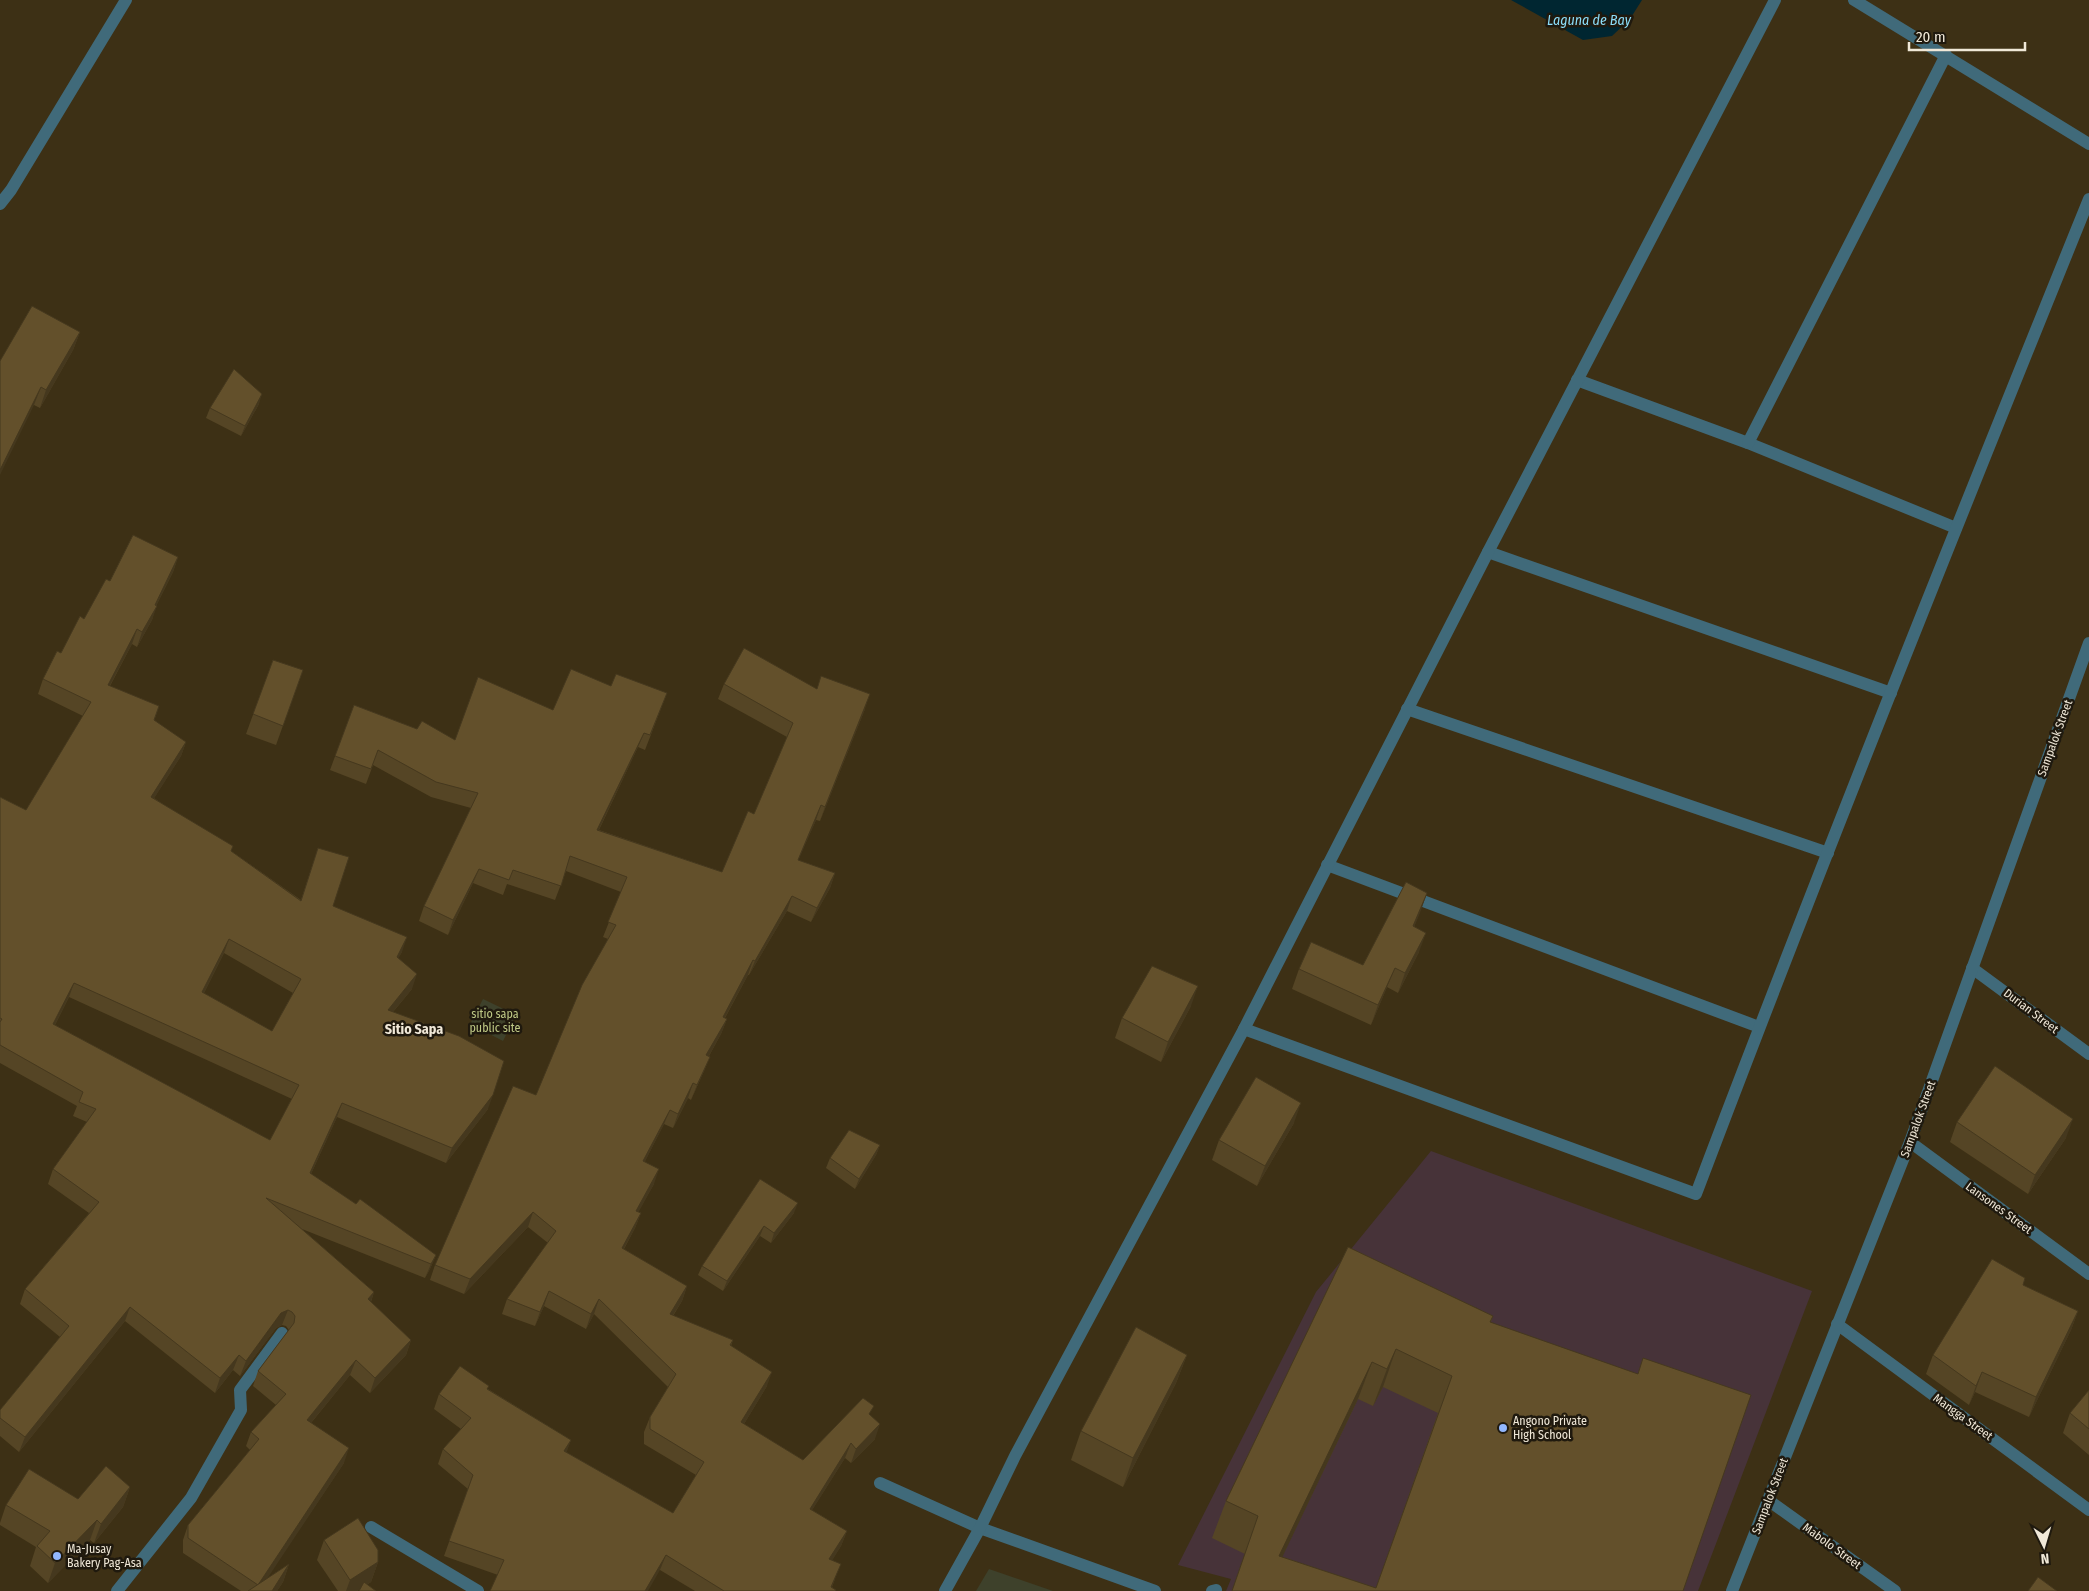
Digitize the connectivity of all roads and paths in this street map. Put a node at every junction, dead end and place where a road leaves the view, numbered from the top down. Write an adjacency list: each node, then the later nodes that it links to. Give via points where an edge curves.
1 (126, 0): 7 (street)
2 (1775, 0): 8 (street)
3 (1854, 0): 4 (street)
4 (1946, 55): 5 (street); 9 (street)
5 (2089, 144)
6 (2089, 199): 10 (street)
7 (0, 204)
8 (1577, 380): 9 (street); 11 (street)
9 (1748, 443): 10 (street)
10 (1956, 528): 13 (street)
11 (1488, 552): 13 (street); 14 (street)
12 (2089, 643): 17 (street, Sampalok Street)
13 (1891, 694): 15 (street)
14 (1407, 709): 15 (street); 16 (street)
15 (1828, 854): 18 (street)
16 (1327, 865): 18 (street); 19 (street)
17 (1972, 968): 20 (street, Durian Street); 21 (street, Sampalok Street)
18 (1759, 1027): 19 (street, via 1696,1194)
19 (1244, 1029): 29 (street, via 1014,1456)
20 (2089, 1054)
21 (1910, 1142): 22 (street, Lansones Street); 23 (street, Sampalok Street)
22 (2089, 1274)
23 (1837, 1324): 26 (street, Sampalok Street); 27 (street, Mangga Street)
24 (282, 1333): 31 (street, via 240,1390 241,1410 191,1498)
25 (880, 1483): 29 (street)
26 (1768, 1500): 36 (street, Sampalok Street); 37 (street, Mabolo Street)
27 (2089, 1510)
28 (371, 1527): 32 (street)
29 (980, 1528): 33 (street); 34 (street)
30 (1216, 1590): 35 (street)
31 (116, 1591)
32 (478, 1591)
33 (945, 1591)
34 (1155, 1591)
35 (1212, 1591)
36 (1732, 1591)
37 (1895, 1591)

